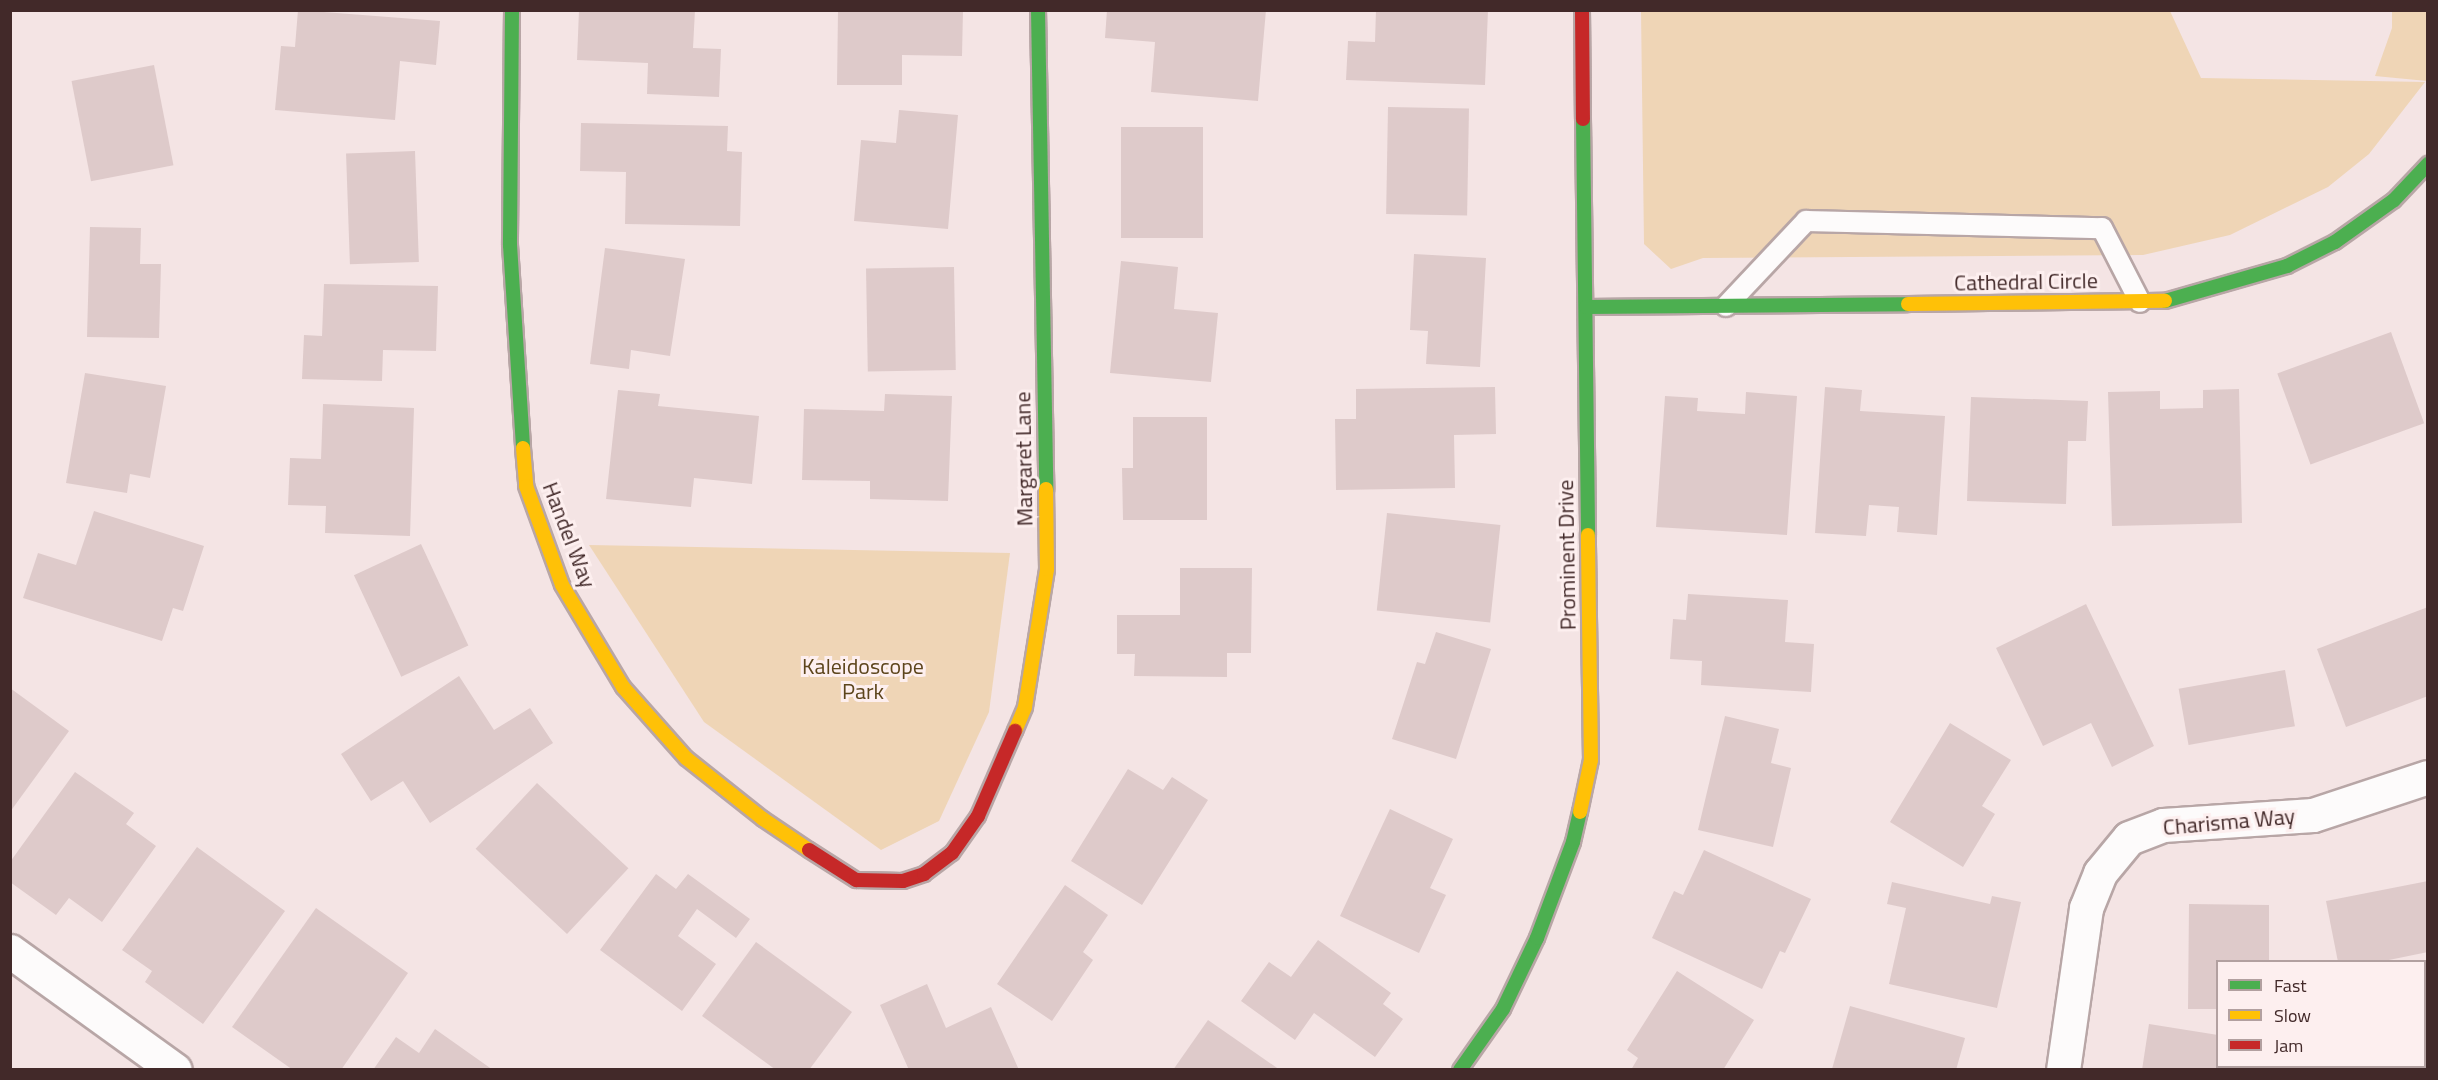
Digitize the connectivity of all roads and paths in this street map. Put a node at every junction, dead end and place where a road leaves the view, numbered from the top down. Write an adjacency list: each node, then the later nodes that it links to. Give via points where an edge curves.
1 (512, 10): 9 (street, Handel Way, via 510,245 526,486 562,585 623,687 686,758 755,812 856,880 903,881)
2 (1038, 10): 9 (street, Margaret Lane, via 1047,569 1024,707 978,816 952,853)
3 (1582, 10): 7 (street, Prominent Drive)
4 (2427, 164): 5 (street, Cathedral Circle, via 2386,206 2335,242 2287,266 2163,302)
5 (2140, 302): 6 (street, Cathedral Circle); 6 (lane, via 2102,228 1806,222)
6 (1726, 306): 7 (street, Cathedral Circle)
7 (1586, 307): 12 (street, Prominent Drive, via 1591,760 1573,842 1537,938 1503,1009)
8 (2427, 777): 13 (street, Charisma Way, via 2313,815 2163,825 2129,838 2100,873 2086,908)
9 (924, 874)
10 (10, 951): 11 (street)
11 (175, 1070)
12 (1461, 1070)
13 (2063, 1070)

